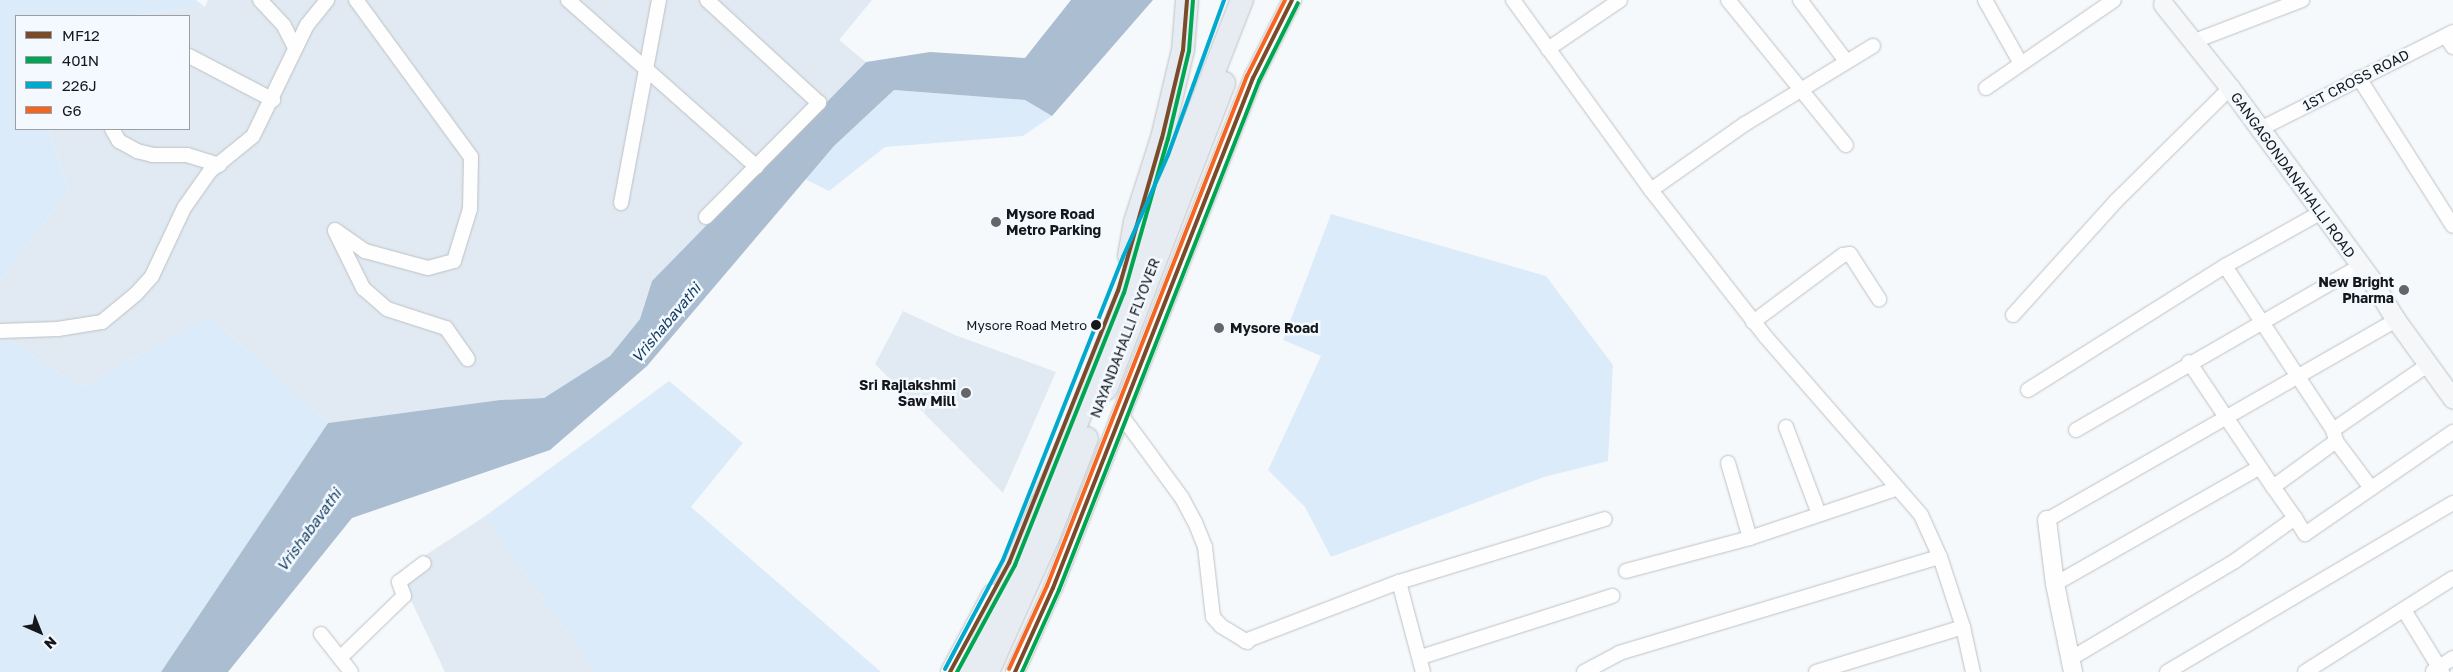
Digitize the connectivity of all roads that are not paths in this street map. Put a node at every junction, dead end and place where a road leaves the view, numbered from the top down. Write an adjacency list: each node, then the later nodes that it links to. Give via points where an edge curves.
1 (260, 0): 23 (street, via 284,26)
2 (327, 0): 23 (street, via 306,25)
3 (356, 0): 53 (street, via 471,157 470,209 454,261 428,268 365,251 335,230 363,288 387,309 446,328)
4 (568, 0): 28 (street)
5 (659, 0): 28 (street)
6 (707, 0): 38 (street, via 819,103)
7 (1187, 0): 44 (highway, via 1183,50 1162,138 1135,222)
8 (1231, 0): 44 (street, via 1174,157)
9 (1242, 0): 89 (highway, NAYANDAHALLI FLYOVER, via 1072,433)
10 (1254, 0): 89 (highway, NAYANDAHALLI FLYOVER, via 1205,138 1048,538)
11 (1292, 0): 59 (street, via 1253,78)
12 (1513, 0): 24 (street)
13 (1620, 0): 24 (street)
14 (1728, 0): 32 (street)
15 (1800, 0): 26 (street)
16 (1984, 0): 27 (street)
17 (2114, 0): 27 (street)
18 (2302, 0): 21 (street)
19 (2160, 1): 21 (main road, GANGAGONDANAHALLI ROAD)
20 (2451, 38): 29 (street, 1ST CROSS ROAD)
21 (2192, 42): 31 (main road, GANGAGONDANAHALLI ROAD)
22 (1873, 46): 26 (street)
23 (295, 48): 33 (street)
24 (1548, 49): 39 (street)
25 (190, 57): 33 (street)
26 (1846, 61): 32 (street)
27 (2021, 64): 30 (street)
28 (645, 68): 38 (street); 40 (street)
29 (2358, 78): 34 (street, 1ST CROSS ROAD); 43 (street)
30 (1986, 88)
31 (2230, 88): 34 (main road, GANGAGONDANAHALLI ROAD); 48 (street, via 2116,201)
32 (1800, 89): 36 (street); 39 (street)
33 (272, 100): 37 (street, via 252,136)
34 (2260, 129): 41 (main road, GANGAGONDANAHALLI ROAD)
35 (113, 130): 37 (street, via 119,141 137,151 153,155 187,155)
36 (1846, 145)
37 (220, 165): 52 (street, via 210,171 184,208 152,276 116,314 86,326)
38 (757, 167): 42 (street)
39 (1651, 190): 50 (street)
40 (621, 203)
41 (2320, 213): 45 (street); 46 (main road, GANGAGONDANAHALLI ROAD)
42 (706, 217)
43 (2453, 226)
44 (1129, 259): 93 (street, via 1008,563)
45 (2225, 266): 51 (street); 57 (street)
46 (2360, 266): 49 (main road, GANGAGONDANAHALLI ROAD); 51 (street)
47 (1879, 298): 50 (street, via 1850,254 1843,255)
48 (2013, 315)
49 (2396, 320): 55 (main road, GANGAGONDANAHALLI ROAD); 56 (street)
50 (1753, 322): 69 (street)
51 (2260, 322): 54 (street); 56 (street)
52 (0, 331)
53 (468, 359)
54 (2190, 362): 60 (street); 62 (street)
55 (2429, 364): 58 (main road, GANGAGONDANAHALLI ROAD); 64 (street)
56 (2297, 377): 60 (street); 64 (street)
57 (2028, 390)
58 (2451, 391)
59 (1121, 415): 80 (street, via 1182,498 1195,522 1206,547 1213,617 1221,626 1247,641); 95 (street, via 1036,632)
60 (2227, 419): 66 (street); 74 (street)
61 (1786, 427): 71 (street)
62 (2076, 430)
63 (2453, 432): 68 (street)
64 (2335, 436): 67 (street); 68 (street)
65 (1728, 463): 75 (street)
66 (2258, 468): 67 (street); 81 (street)
67 (2273, 487): 72 (street)
68 (2371, 488): 72 (street, via 2305,534)
69 (1896, 489): 71 (street); 76 (street, via 1920,515)
70 (2453, 503): 100 (street)
71 (1819, 514): 75 (street)
72 (2295, 518): 90 (street, via 2235,561)
73 (1605, 519): 80 (street)
74 (2047, 520): 81 (street)
75 (1750, 538): 78 (street)
76 (1940, 557): 84 (street); 97 (street, via 1619,653)
77 (424, 563): 87 (street, via 399,582 404,596)
78 (1626, 571)
79 (2453, 578): 83 (street)
80 (1399, 582): 86 (street)
81 (2055, 584): 90 (street)
82 (1612, 596): 86 (street)
83 (2404, 610): 91 (street); 101 (street)
84 (1963, 627): 98 (street); 99 (street)
85 (321, 634): 87 (street)
86 (1421, 657): 96 (street)
87 (340, 658): 92 (street)
88 (2453, 658): 91 (street)
89 (987, 661): 94 (highway, NAYANDAHALLI FLYOVER)
90 (2071, 666)
91 (2438, 671)
92 (351, 672)
93 (950, 672)
94 (968, 672)
95 (1015, 672)
96 (1423, 672)
97 (1584, 672)
98 (1816, 672)
99 (1973, 672)
100 (2167, 672)
101 (2305, 672)

